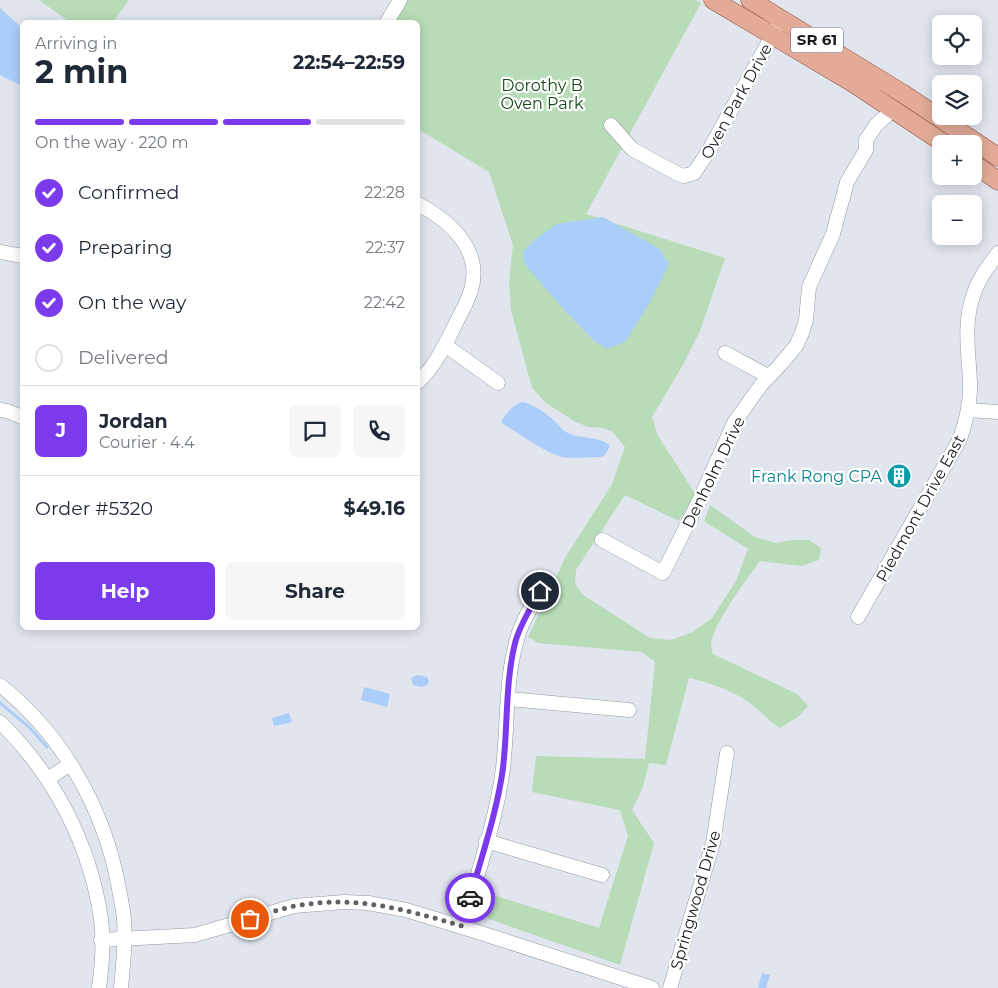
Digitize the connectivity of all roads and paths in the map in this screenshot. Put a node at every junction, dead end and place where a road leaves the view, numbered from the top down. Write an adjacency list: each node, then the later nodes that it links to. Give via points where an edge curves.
1 (400, 0): 5 (street)
2 (713, 0): 6 (main road, SR 61)
3 (750, 0): 4 (main road, SR 61)
4 (782, 18): 6 (street, Oven Park Drive); 7 (main road, SR 61)
5 (388, 20)
6 (772, 35): 8 (main road, SR 61, via 853,82); 9 (street, Oven Park Drive, via 694,173 678,174 632,149)
7 (902, 93): 8 (street, Denholm Drive); 11 (main road, SR 61)
8 (890, 112): 10 (main road, SR 61); 20 (street, Denholm Drive, via 866,140 866,150 847,182 833,234 809,288 802,333 792,352)
9 (611, 125)
10 (932, 136)
11 (998, 157)
12 (982, 170): 13 (main road)
13 (998, 181)
14 (420, 205): 18 (street, via 454,229 473,266 470,293)
15 (0, 252): 17 (street)
16 (998, 253): 24 (street, Piedmont Drive East, via 985,270 968,312)
17 (20, 256)
18 (445, 345): 21 (street); 22 (street)
19 (725, 352): 20 (street)
20 (768, 376): 27 (street, Denholm Drive, via 734,423 700,501 663,573)
21 (420, 380)
22 (498, 383)
23 (0, 410): 26 (street)
24 (968, 410): 25 (street); 29 (street, Piedmont Drive East, via 953,454)
25 (998, 412)
26 (20, 415)
27 (602, 540)
28 (540, 591): 31 (street, via 516,642 509,675)
29 (858, 617)
30 (0, 685): 35 (street, via 47,731)
31 (509, 699): 32 (street); 37 (street, via 498,800)
32 (629, 710)
33 (0, 722): 36 (street)
34 (727, 753): 45 (street, Springwood Drive, via 713,843)
35 (70, 764): 36 (street); 40 (street, via 106,837 124,917)
36 (48, 779): 41 (street, via 87,859 101,921)
37 (486, 841): 38 (street); 39 (street)
38 (602, 876)
39 (462, 926): 40 (street, via 388,906 344,902 294,906 195,935); 44 (street)
40 (125, 939): 41 (street); 43 (street)
41 (101, 940): 42 (street)
42 (99, 988)
43 (121, 988)
44 (652, 988)
45 (670, 988)

